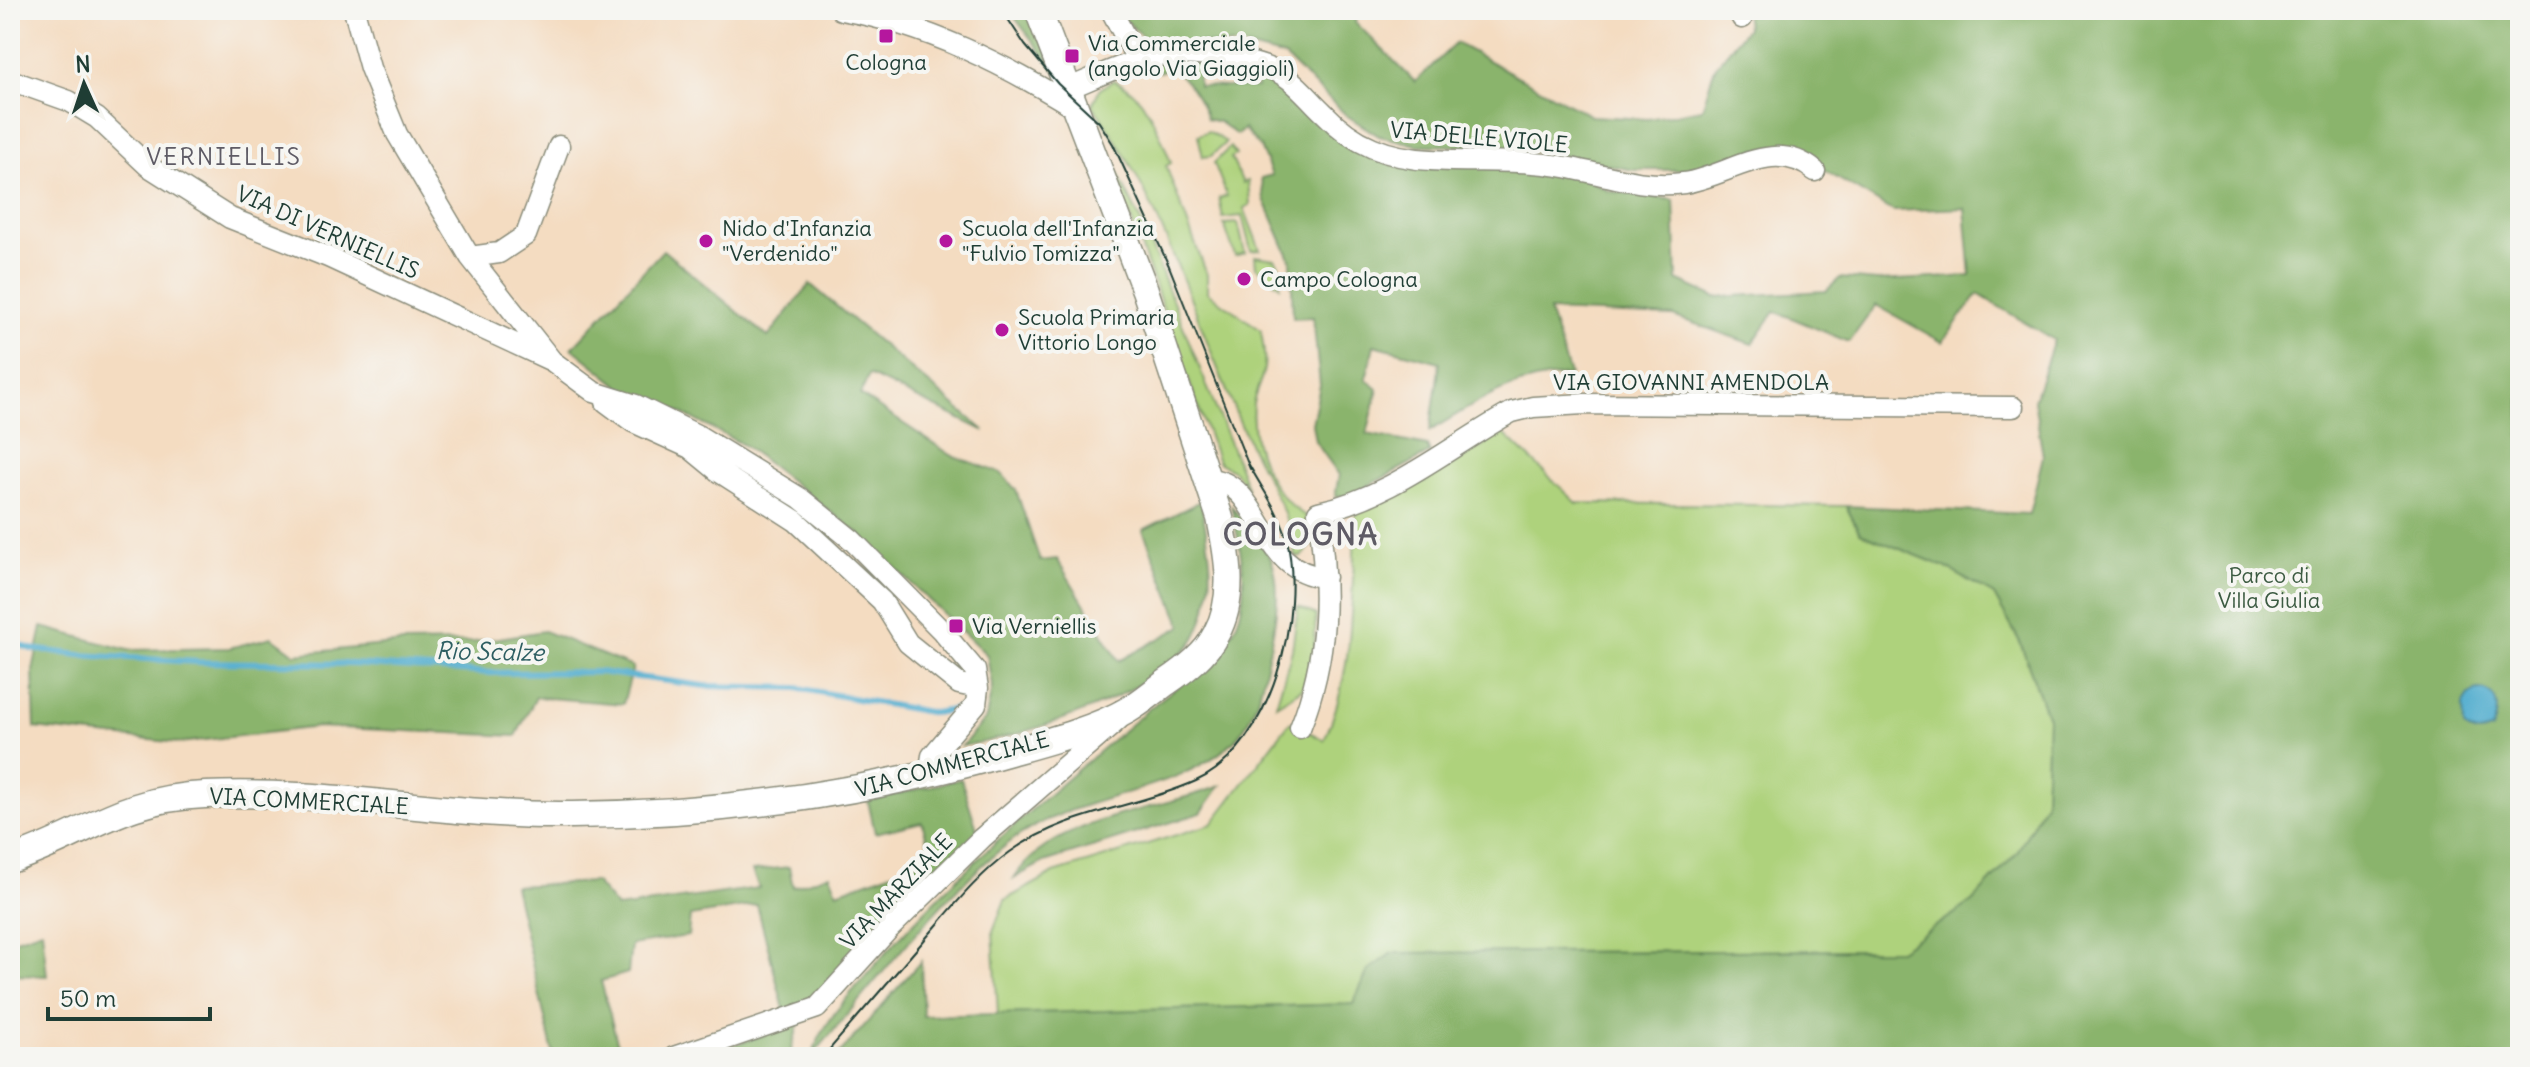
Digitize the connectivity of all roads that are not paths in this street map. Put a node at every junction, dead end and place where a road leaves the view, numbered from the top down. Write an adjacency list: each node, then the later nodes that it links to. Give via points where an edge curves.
1 (354, 10): 10 (street, via 397,134)
2 (841, 10): 7 (street, via 954,43)
3 (1038, 10): 7 (main road, VIA COMMERCIALE)
4 (1111, 10): 5 (street)
5 (1138, 61): 7 (street, VIA DELLE VIOLE); 9 (street, VIA DELLE VIOLE, via 1173,55 1262,65 1290,80 1354,138 1401,158 1525,161 1655,184 1710,177 1780,155)
6 (10, 80): 11 (street, VIA DI VERNIELLIS, via 69,101 97,118 148,166 230,218 306,247)
7 (1073, 98): 14 (main road, VIA COMMERCIALE)
8 (559, 146): 10 (street, via 526,235 499,253)
9 (1815, 171)
10 (470, 257): 11 (street)
11 (552, 361): 12 (street, VIA DI VERNIELLIS)
12 (594, 392): 16 (street, VIA DI VERNIELLIS, via 633,422 690,448 796,521 882,601 908,643 929,663 959,684); 16 (street, VIA DI VERNIELLIS, via 636,405 699,436 800,498 852,540 942,631 975,670)
13 (2013, 407): 15 (street, VIA GIOVANNI AMENDOLA, via 1533,407 1498,420 1382,491 1318,512)
14 (1208, 479): 15 (street, via 1234,486 1290,566 1306,576); 17 (main road, VIA COMMERCIALE, via 1226,547 1224,614 1194,662)
15 (1325, 577): 18 (street, VIA GIOVANNI AMENDOLA, via 1323,657)
16 (978, 688): 19 (street, via 976,704 932,756)
17 (1126, 712): 19 (main road, VIA COMMERCIALE, via 1038,744); 21 (street, VIA MARZIALE, via 982,838 817,1008)
18 (1300, 728)
19 (929, 774): 20 (main road, VIA COMMERCIALE, via 809,797 575,815 250,794 156,799)
20 (10, 860)
21 (674, 1057)

